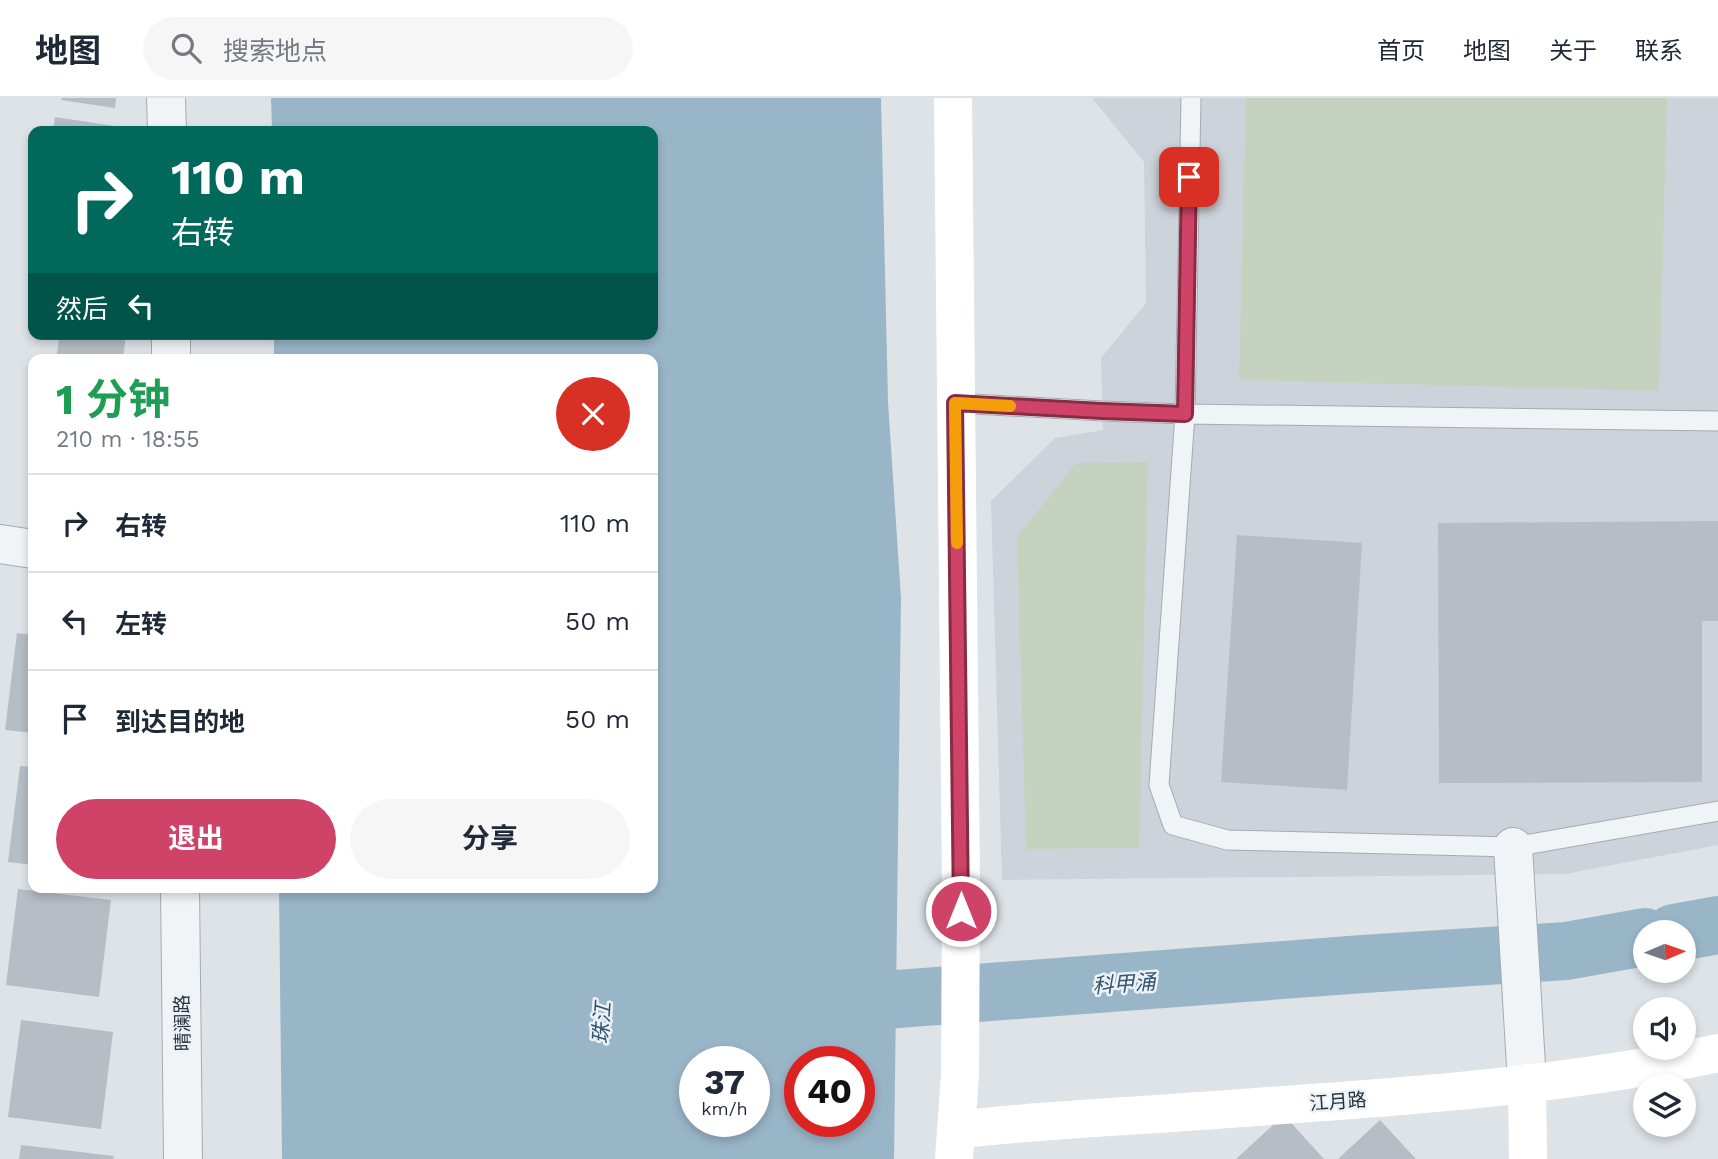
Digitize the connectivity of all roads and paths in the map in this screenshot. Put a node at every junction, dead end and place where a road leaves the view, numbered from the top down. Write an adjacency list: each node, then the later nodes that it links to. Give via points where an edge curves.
1 (166, 98): 4 (street)
2 (953, 98): 5 (street, 江月路)
3 (1191, 98): 6 (lane)
4 (167, 126)
5 (955, 403): 6 (lane); 15 (street, 江月路, via 961,884)
6 (1185, 414): 7 (lane); 11 (lane, via 1159,785 1173,825 1227,840)
7 (1718, 421)
8 (0, 544): 9 (street)
9 (28, 548)
10 (1718, 811): 11 (lane)
11 (1513, 847): 14 (street)
12 (180, 893): 16 (street, 晴澜路)
13 (1718, 1053): 14 (street, 江月路)
14 (1527, 1083): 15 (street, 江月路, via 1383,1098 1020,1123); 17 (street)
15 (955, 1145)
16 (183, 1159)
17 (1528, 1159)

